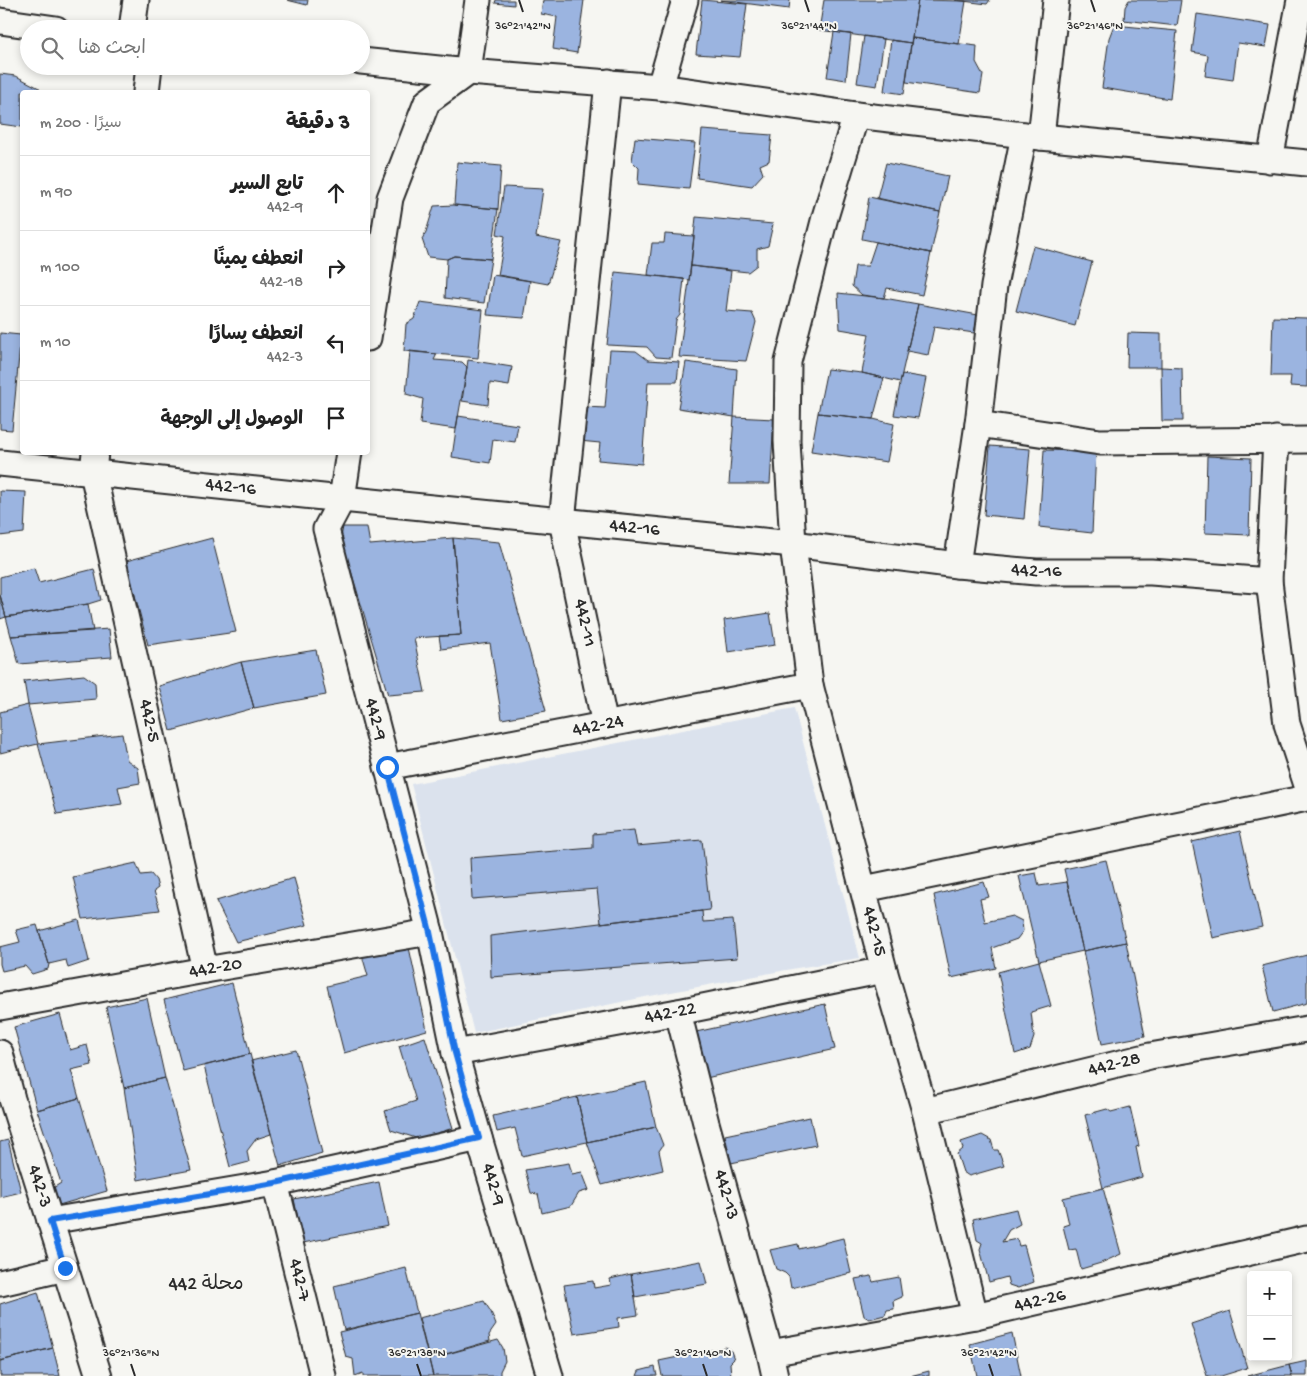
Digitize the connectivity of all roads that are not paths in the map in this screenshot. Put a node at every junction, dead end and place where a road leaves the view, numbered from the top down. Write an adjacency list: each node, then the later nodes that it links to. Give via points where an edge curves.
1 (136, 0): 6 (street)
2 (478, 0): 10 (street)
3 (685, 0): 13 (street)
4 (1056, 0): 16 (street)
5 (1300, 0): 17 (street)
6 (133, 20)
7 (0, 22): 8 (street)
8 (20, 24)
9 (370, 62): 10 (street)
10 (468, 72): 12 (street); 19 (street, via 427,102 390,198)
11 (148, 75): 14 (street)
12 (608, 82): 13 (street); 27 (street, 442-11)
13 (660, 88): 15 (street)
14 (146, 90)
15 (856, 115): 16 (street); 28 (street, 442-15, via 825,217 788,362 787,441)
16 (1033, 136): 17 (street); 20 (street, via 994,286)
17 (1270, 160): 18 (street)
18 (1307, 163)
19 (370, 325)
20 (978, 424): 21 (street, via 1100,442); 29 (street)
21 (1276, 439): 22 (street); 30 (street)
22 (1307, 440)
23 (349, 455): 26 (street)
24 (0, 463): 25 (street, 442-16)
25 (94, 463): 26 (street, 442-16); 38 (street, 442-5)
26 (342, 500): 27 (street, 442-16); 33 (street, 442-9, via 326,529)
27 (562, 521): 28 (street, 442-16); 32 (street, 442-11)
28 (794, 544): 29 (street, 442-16); 31 (street, 442-15)
29 (957, 565): 30 (street, 442-16, via 1036,572 1151,572)
30 (1269, 581): 34 (street, via 1287,724)
31 (810, 685): 32 (street, 442-24); 36 (street, 442-15)
32 (606, 725): 33 (street, 442-24)
33 (387, 767): 37 (street, 442-9)
34 (1307, 785)
35 (1307, 798): 36 (street)
36 (864, 889): 39 (street, 442-15)
37 (430, 932): 38 (street, 442-20); 44 (street, 442-9)
38 (205, 970): 40 (street, 442-20)
39 (884, 970): 41 (street, 442-22); 46 (street, 442-15)
40 (0, 1007)
41 (678, 1012): 44 (street, 442-22); 54 (street, 442-13)
42 (1307, 1029): 46 (street, 442-28, via 1150,1056)
43 (0, 1052): 45 (street, 442-3)
44 (455, 1053): 47 (street, 442-9)
45 (6, 1100): 49 (street, 442-3)
46 (925, 1111): 53 (street, 442-15)
47 (479, 1138): 48 (street); 57 (street, 442-9)
48 (275, 1183): 49 (street); 56 (street, 442-7)
49 (50, 1221): 51 (street, 442-3)
50 (1307, 1239): 53 (street, 442-26)
51 (65, 1268): 52 (street); 55 (street, 442-3)
52 (0, 1283)
53 (975, 1316): 54 (street, 442-26)
54 (772, 1364)
55 (100, 1376)
56 (324, 1376)
57 (550, 1376)

